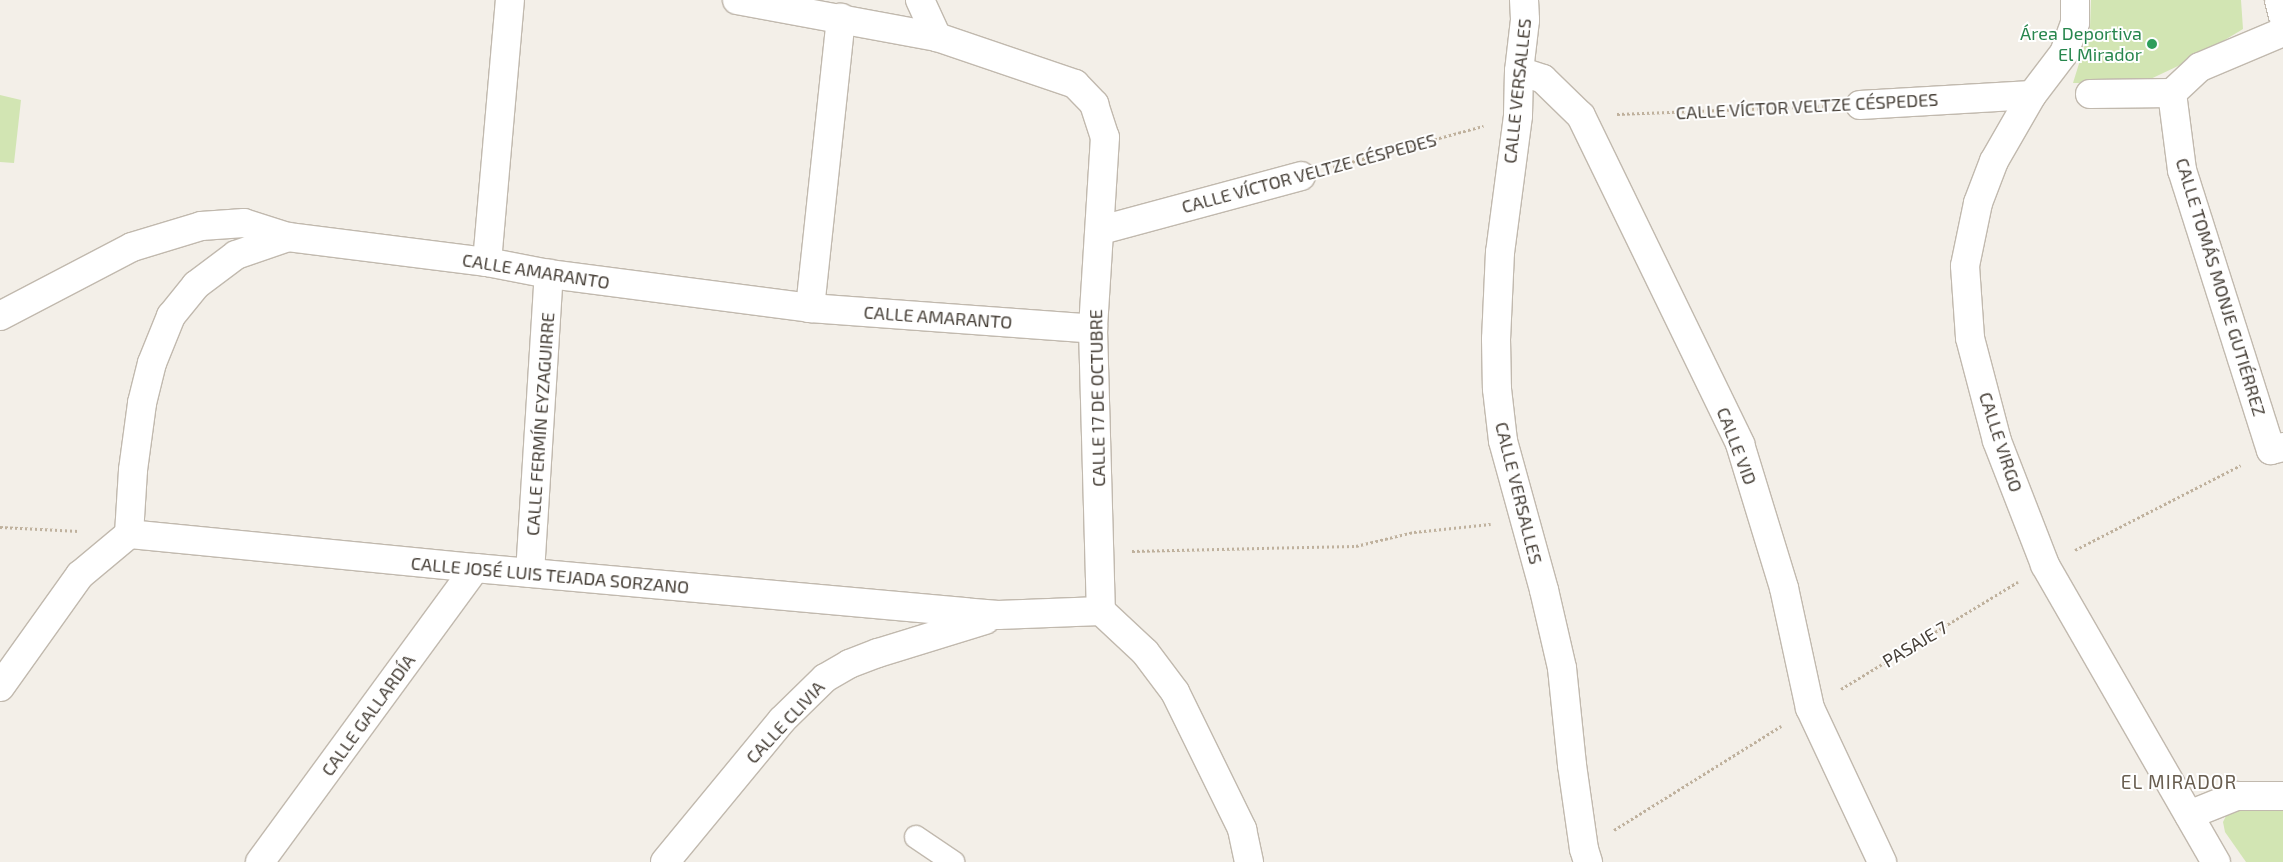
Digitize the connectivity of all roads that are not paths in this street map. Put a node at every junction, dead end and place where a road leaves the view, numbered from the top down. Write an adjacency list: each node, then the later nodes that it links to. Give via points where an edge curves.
1 (510, 0): 19 (street)
2 (737, 0): 8 (street, CALLE 17 DE OCTUBRE)
3 (920, 0): 10 (street)
4 (1524, 0): 11 (street, CALLE VERSALLES)
5 (2075, 0): 14 (street, CALLE VIRGO, via 2074,23 2064,53)
6 (2279, 0): 7 (street)
7 (2283, 16)
8 (840, 18): 10 (street, CALLE 17 DE OCTUBRE); 21 (street)
9 (2283, 32): 12 (street, via 2200,67)
10 (937, 37): 17 (street, CALLE 17 DE OCTUBRE, via 1076,84 1094,104 1104,137)
11 (1519, 71): 34 (street, CALLE VERSALLES, via 1518,116 1500,252 1496,340 1498,389 1503,441 1562,668); 39 (street, CALLE VID, via 1542,79 1581,116 1740,444 1784,588 1810,708)
12 (2172, 93): 13 (street); 24 (street, CALLE TOMÁS MONJE GUTIÉRREZ, via 2182,170)
13 (2090, 94)
14 (2032, 95): 15 (street, CALLE VÍCTOR VELTZE CÉSPEDES); 32 (street, CALLE VIRGO, via 1994,162 1978,202 1965,266 1970,338 1994,432 2045,565)
15 (1860, 105)
16 (1301, 176): 17 (street, CALLE VÍCTOR VELTZE CÉSPEDES)
17 (1101, 230): 23 (street, CALLE 17 DE OCTUBRE)
18 (288, 237): 19 (street, CALLE AMARANTO); 22 (street, CALLE AMARANTO, via 244,223 201,226 132,247); 25 (street, via 236,255 196,285 171,316 152,363 142,403)
19 (487, 262): 20 (street, CALLE AMARANTO)
20 (549, 274): 21 (street, CALLE AMARANTO); 27 (street, CALLE FERMÍN EYZAGUIRRE)
21 (810, 308): 23 (street, CALLE AMARANTO)
22 (0, 316)
23 (1093, 329): 28 (street, CALLE 17 DE OCTUBRE)
24 (2277, 449)
25 (129, 534): 26 (street, CALLE JOSÉ LUIS TEJADA SORZANO); 30 (street, via 80,575)
26 (475, 568): 27 (street, CALLE JOSÉ LUIS TEJADA SORZANO); 35 (street, CALLE GALLARDÍA)
27 (530, 573): 29 (street, CALLE JOSÉ LUIS TEJADA SORZANO)
28 (1101, 611): 29 (street, CALLE JOSÉ LUIS TEJADA SORZANO); 38 (street, via 1145,652 1175,692 1242,829)
29 (998, 616): 36 (street, CALLE CLIVIA, via 878,653 825,678 782,720)
30 (0, 687)
31 (2283, 796): 32 (street, via 2236,796)
32 (2189, 816): 40 (street, CALLE VIRGO)
33 (916, 837): 37 (street)
34 (1586, 856)
35 (260, 862)
36 (665, 862)
37 (953, 862)
38 (1249, 862)
39 (1882, 862)
40 (2216, 862)

